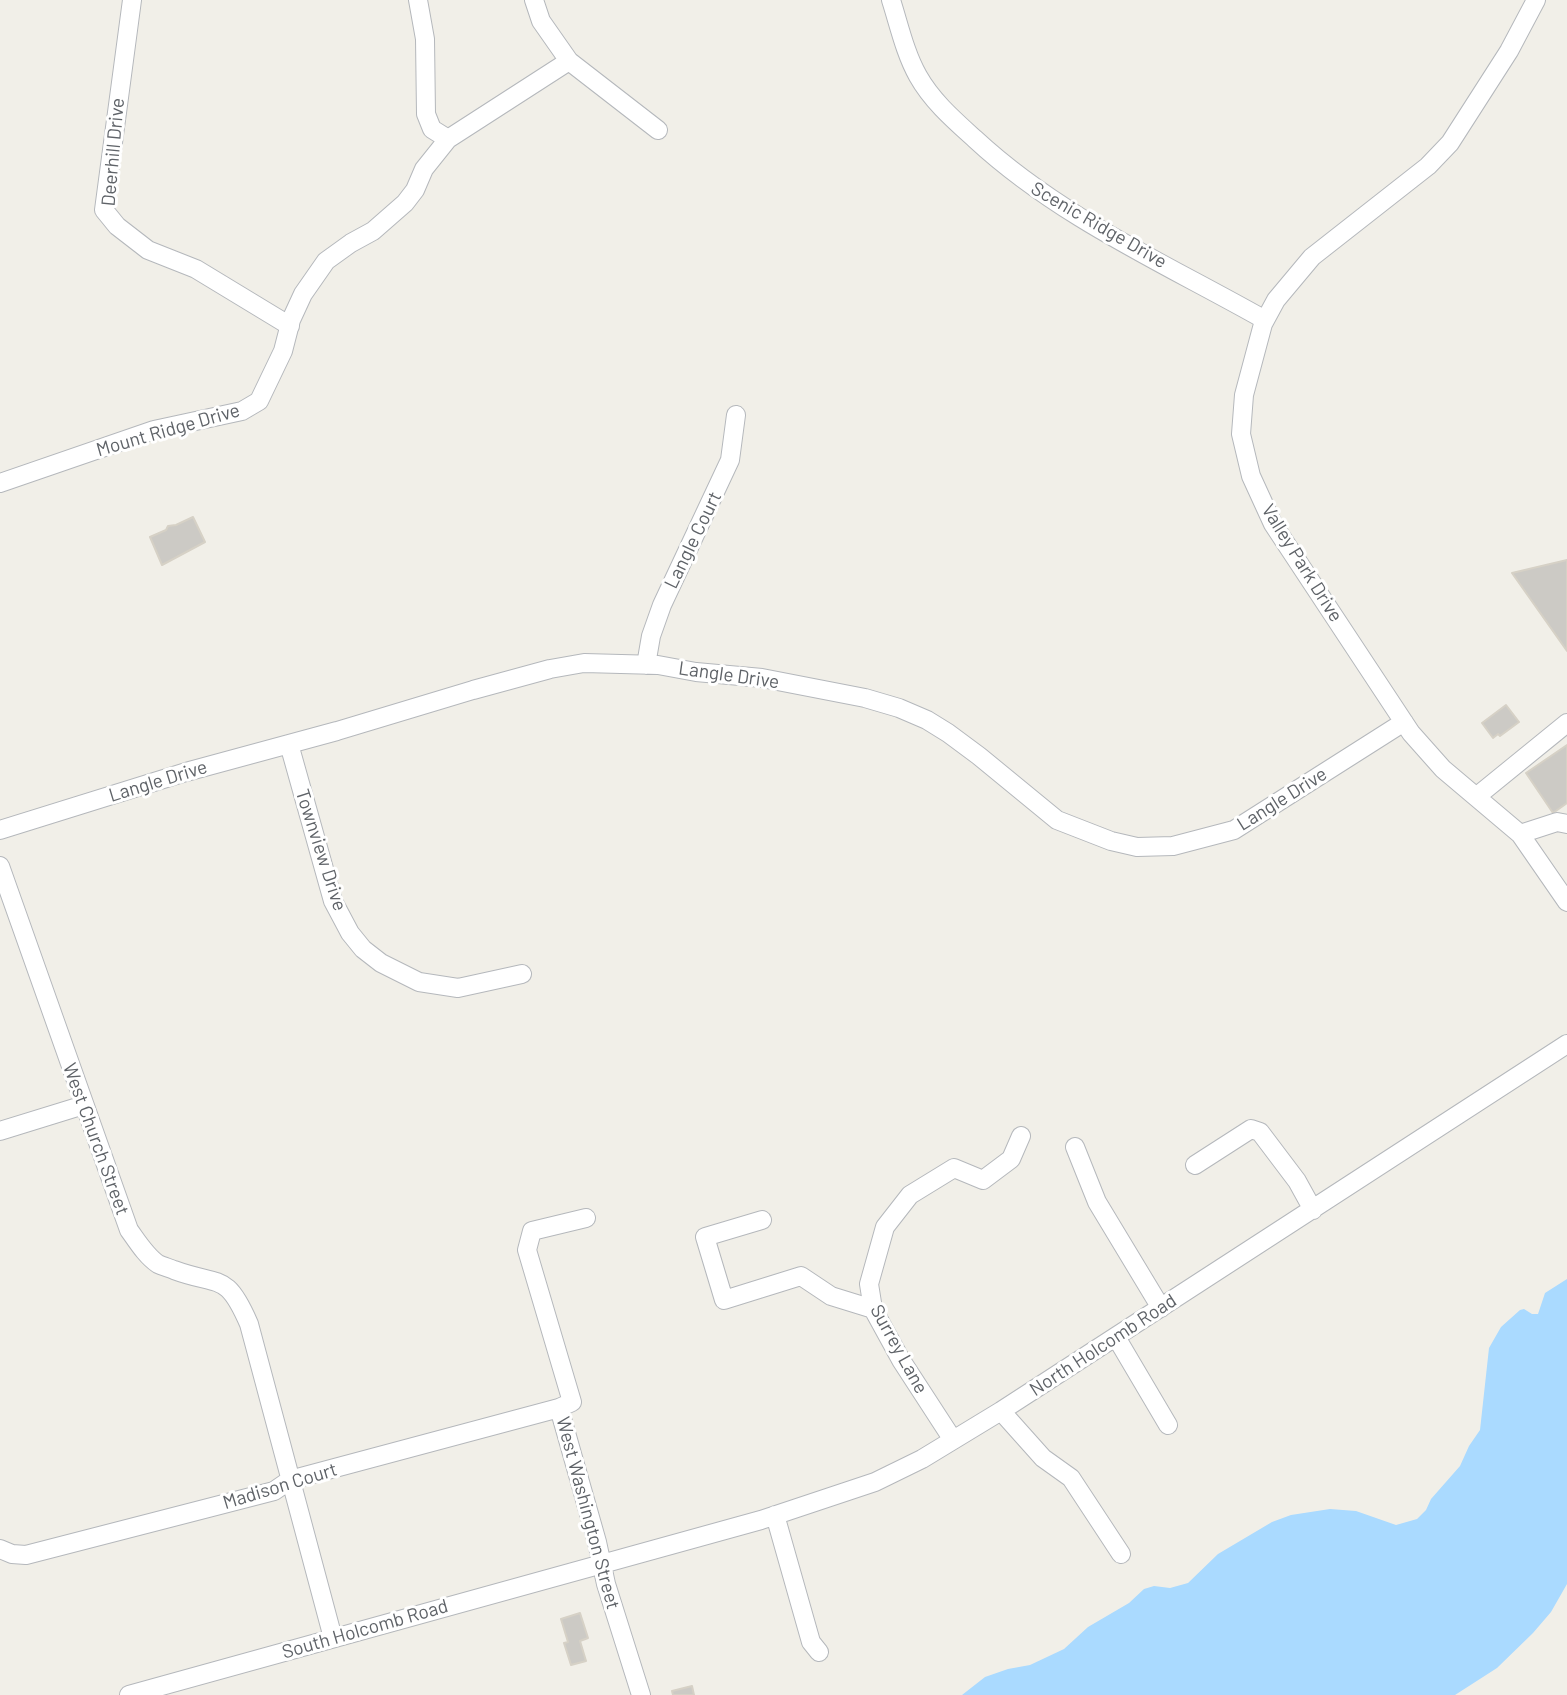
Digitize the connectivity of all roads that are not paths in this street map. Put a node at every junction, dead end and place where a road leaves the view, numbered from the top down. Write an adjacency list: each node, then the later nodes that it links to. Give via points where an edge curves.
1 (132, 0): 10 (street, Deerhill Drive, via 104,210 148,250 196,269)
2 (418, 0): 8 (street, via 425,38 426,114 432,129)
3 (534, 0): 6 (street, via 541,21)
4 (891, 0): 9 (street, Scenic Ridge Drive, via 918,75 945,112 983,147 1063,209)
5 (1536, 0): 9 (street, Valley Park Drive, via 1450,144 1312,257)
6 (569, 61): 7 (street); 8 (street)
7 (658, 130)
8 (448, 139): 10 (street, Mount Ridge Drive, via 405,203 373,231 326,261 303,295)
9 (1265, 320): 14 (street, Valley Park Drive, via 1244,395 1241,435 1251,476 1273,524)
10 (290, 327): 12 (street, Mount Ridge Drive, via 259,401 242,411 153,430)
11 (736, 415): 13 (street, Langle Court, via 730,460 662,605)
12 (0, 483)
13 (646, 665): 14 (street, Langle Drive, via 762,678 900,708 948,733 1057,820 1136,847 1173,846 1234,830); 16 (street, Langle Drive, via 584,663 550,669)
14 (1404, 722): 17 (street, Valley Park Drive, via 1424,750)
15 (1567, 723): 17 (street)
16 (289, 744): 19 (street, Langle Drive); 23 (street, Townview Drive, via 333,901 363,949 419,982 458,988)
17 (1476, 797): 20 (street, Valley Park Drive)
18 (1567, 824): 20 (street, via 1557,822)
19 (0, 830)
20 (1520, 834): 22 (street, Valley Park Drive)
21 (0, 866): 25 (street, West Church Street)
22 (1564, 892)
23 (522, 974)
24 (1567, 1044): 30 (street, North Holcomb Road)
25 (84, 1105): 26 (street); 40 (street, West Church Street, via 117,1201 141,1247 158,1264 224,1284 239,1302 249,1324)
26 (0, 1131)
27 (1021, 1136): 34 (street, Surrey Lane, via 1011,1159 984,1180 954,1168 909,1195 885,1227 869,1284)
28 (1075, 1147): 33 (street, via 1097,1202)
29 (1195, 1165): 30 (street, via 1251,1129 1260,1132)
30 (1313, 1210): 33 (street, North Holcomb Road)
31 (586, 1218): 36 (street, West Washington Street, via 533,1231 527,1250 572,1402)
32 (762, 1220): 34 (street, via 705,1237 724,1300 801,1276 831,1296)
33 (1161, 1308): 35 (street, North Holcomb Road)
34 (873, 1309): 39 (street, Surrey Lane)
35 (1116, 1336): 37 (street, North Holcomb Road); 38 (street)
36 (559, 1408): 40 (street, Madison Court); 44 (street, West Washington Street)
37 (1001, 1411): 39 (street, North Holcomb Road); 43 (street, via 1043,1458 1071,1478)
38 (1168, 1425)
39 (953, 1440): 41 (street, North Holcomb Road, via 875,1482)
40 (290, 1480): 42 (street, Madison Court, via 274,1491 26,1555); 45 (street, West Church Street)
41 (775, 1515): 44 (street, North Holcomb Road); 46 (street, via 811,1642)
42 (0, 1549)
43 (1121, 1553)
44 (601, 1563): 45 (street, South Holcomb Road); 48 (street, West Washington Street)
45 (333, 1638): 47 (street, South Holcomb Road)
46 (819, 1652)
47 (129, 1695)
48 (641, 1695)

